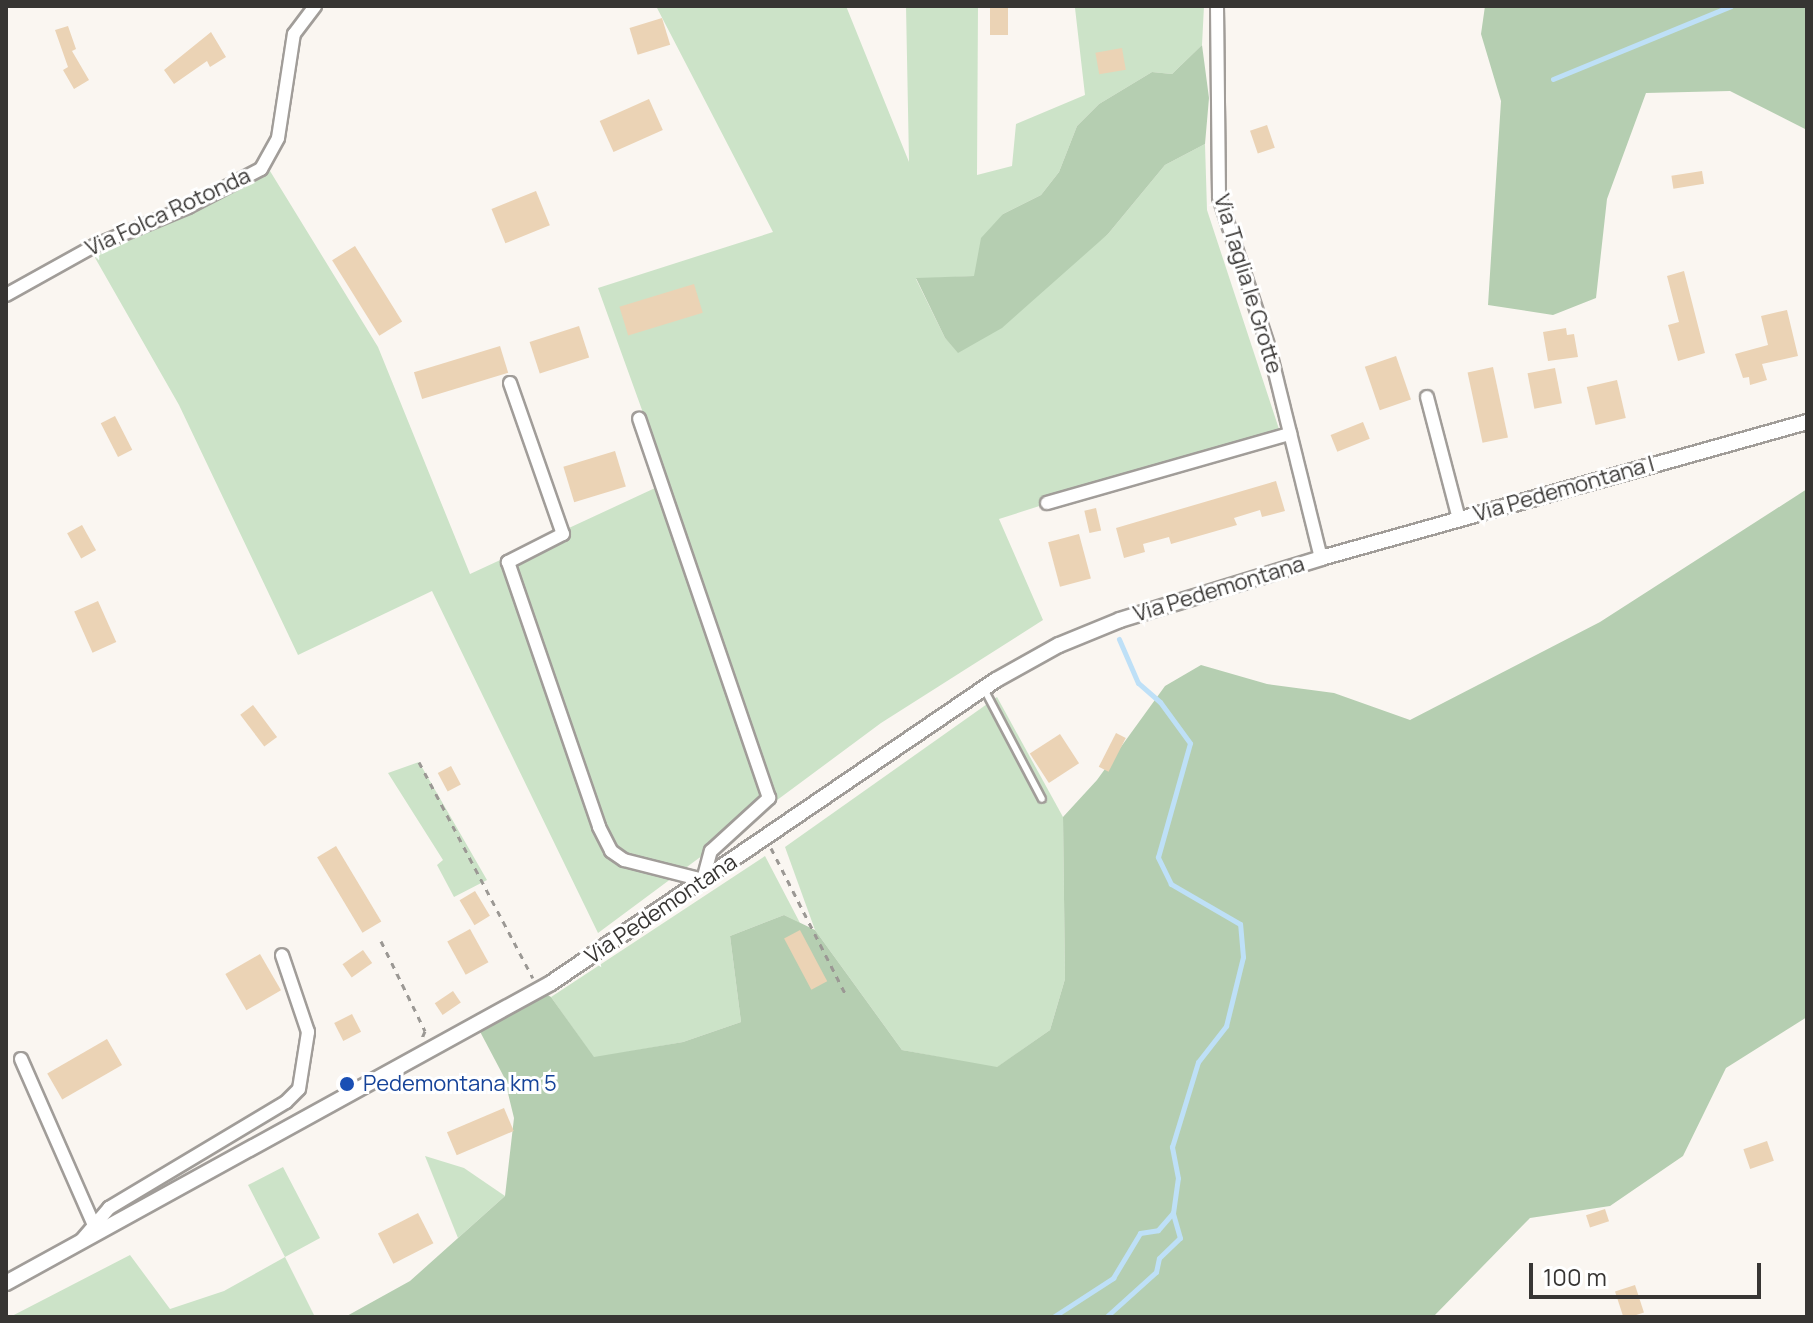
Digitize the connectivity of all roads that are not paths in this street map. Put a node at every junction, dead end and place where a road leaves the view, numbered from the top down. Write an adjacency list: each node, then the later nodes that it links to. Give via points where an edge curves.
1 (315, 6): 3 (street, Via Folca Rotonda, via 294,34 278,138 261,169 94,246)
2 (1217, 6): 8 (street, Via Taglia le Grotte, via 1219,197 1269,348)
3 (6, 295)
4 (510, 383): 14 (street, via 563,534 508,562 599,827 611,851 624,860)
5 (1427, 397): 10 (street)
6 (639, 419): 14 (street, via 769,798 711,851)
7 (1807, 422): 10 (street, Via Pedemontana I)
8 (1290, 434): 9 (street); 11 (street, Via Taglia le Grotte)
9 (1047, 503)
10 (1459, 519): 11 (street, Via Pedemontana I)
11 (1321, 558): 12 (street, Via Pedemontana, via 1094,629)
12 (984, 689): 13 (lane); 14 (street, Via Pedemontana)
13 (1042, 799)
14 (703, 880): 18 (street, Via Pedemontana, via 539,990)
15 (282, 955): 17 (street, via 308,1032 299,1089)
16 (21, 1059): 17 (street)
17 (93, 1223): 18 (street)
18 (80, 1242): 19 (street, Via Pedemontana)
19 (6, 1283)

